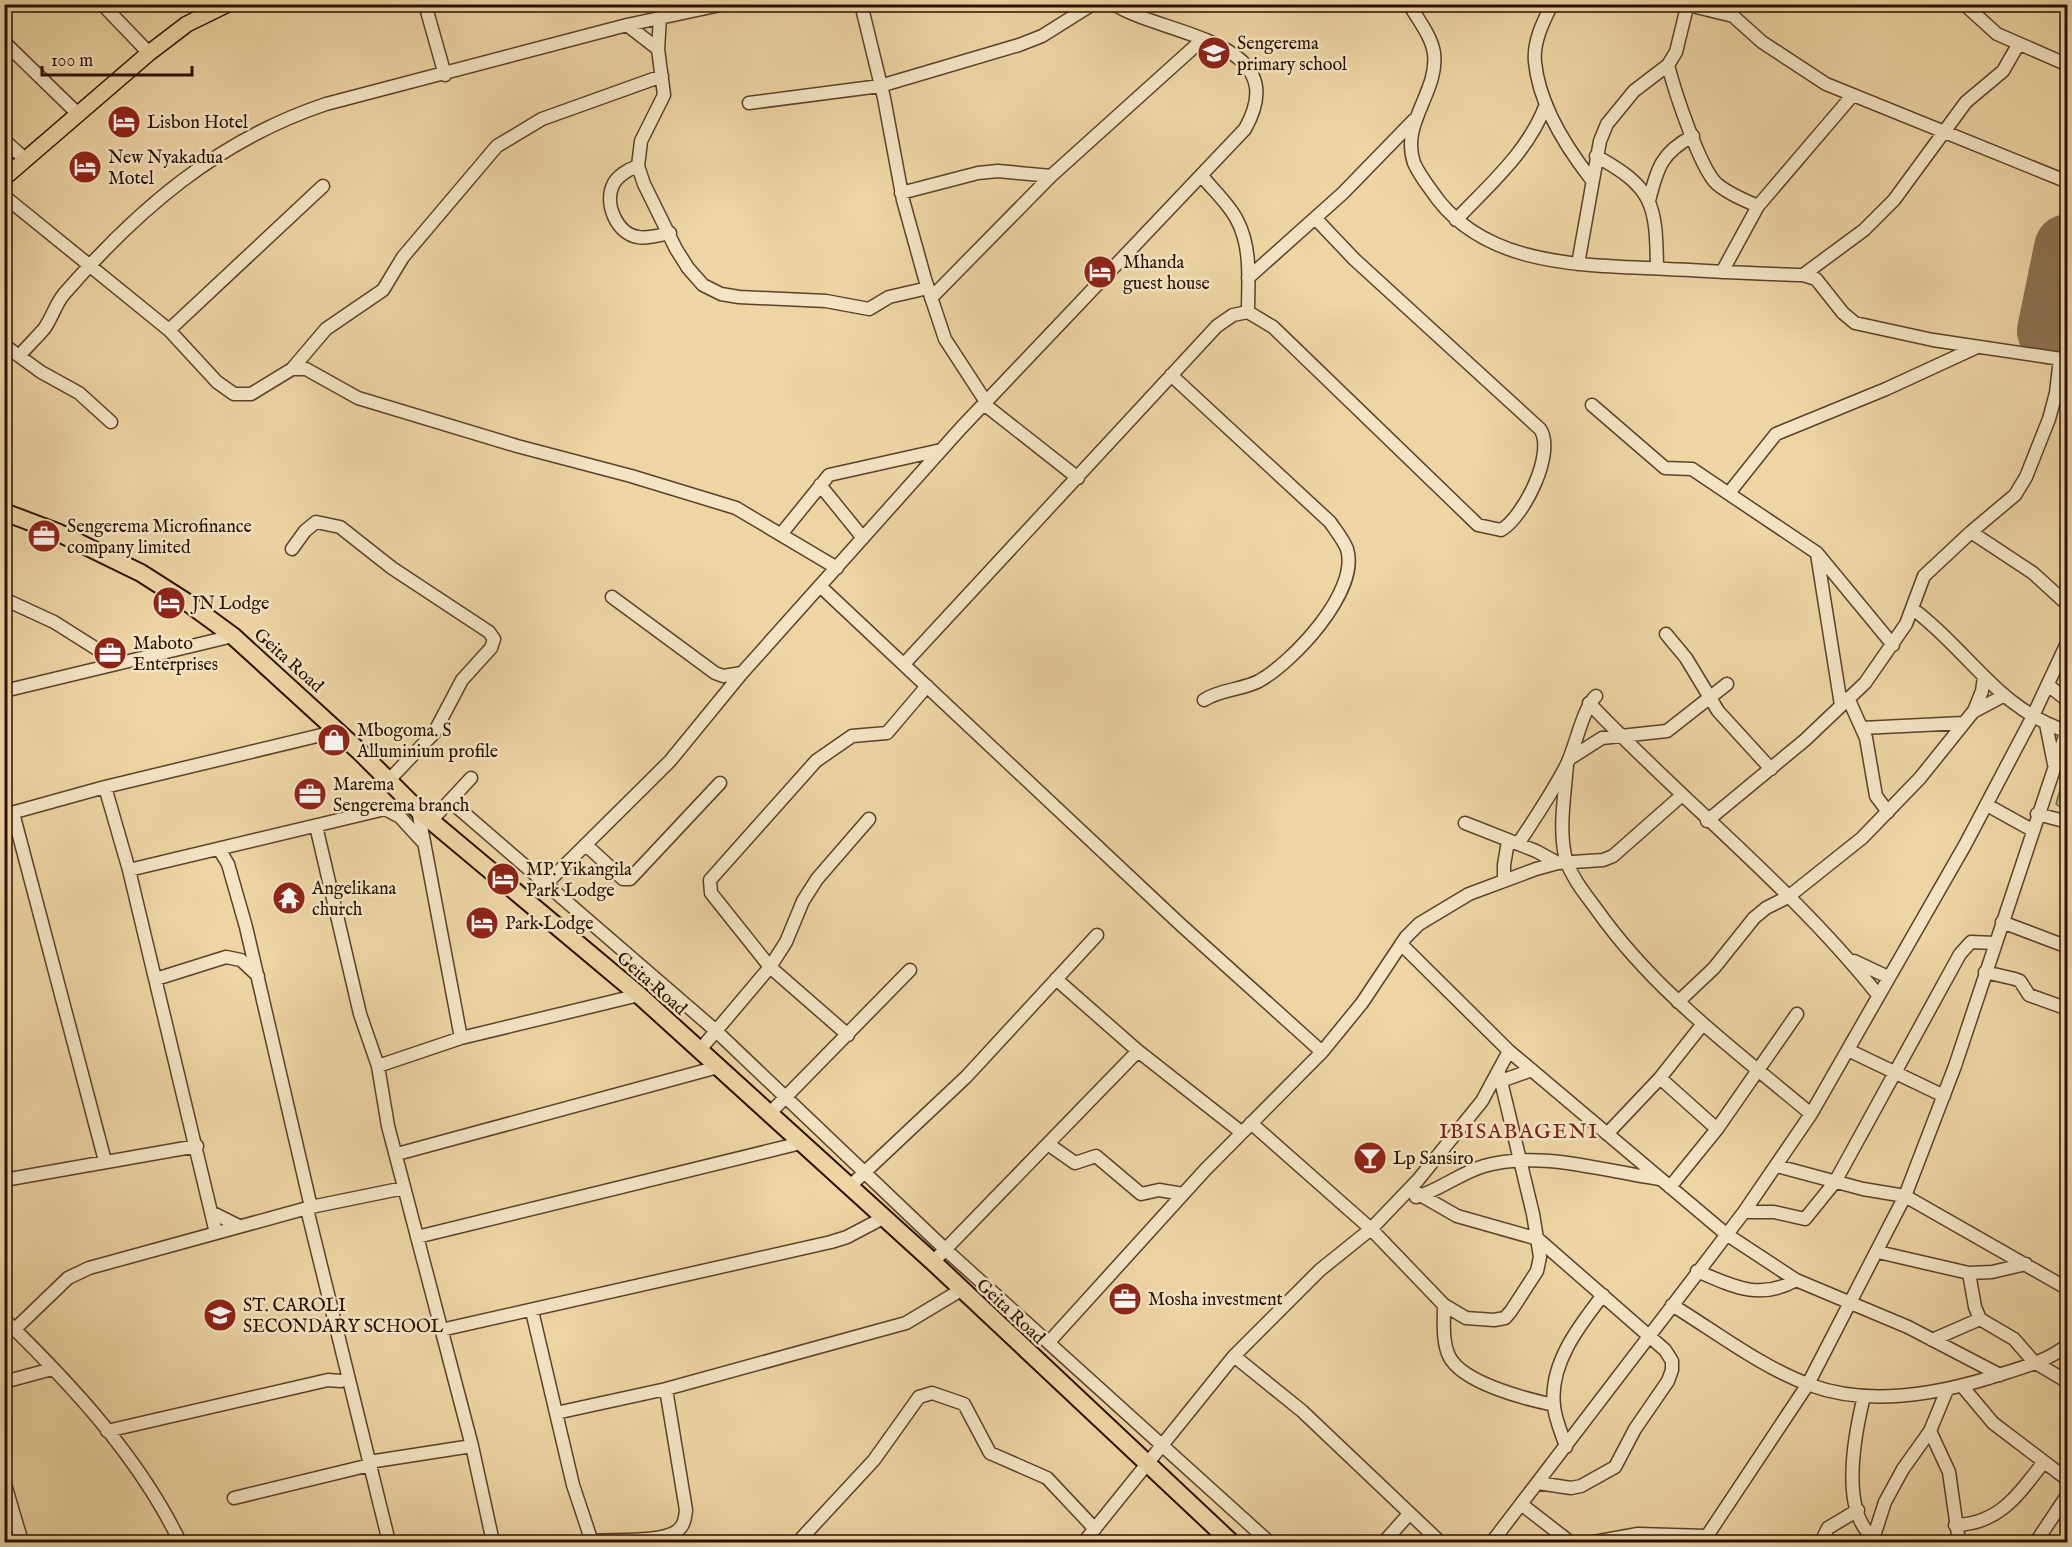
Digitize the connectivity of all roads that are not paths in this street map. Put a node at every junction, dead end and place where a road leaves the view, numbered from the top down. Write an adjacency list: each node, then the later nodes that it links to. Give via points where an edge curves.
1 (102, 4): 19 (street)
2 (228, 4): 19 (main road, via 187,24)
3 (425, 4): 22 (street)
4 (725, 4): 12 (street)
5 (861, 4): 24 (street)
6 (1093, 4): 24 (street, via 1042,36 1019,45)
7 (1114, 4): 15 (street)
8 (1409, 4): 29 (street, via 1430,38 1434,54 1429,86)
9 (1552, 4): 27 (street, via 1543,22 1535,61)
10 (1964, 4): 16 (street, via 1997,34)
11 (1693, 6): 20 (street); 25 (street, via 1733,16 1794,65)
12 (677, 9): 13 (street)
13 (660, 18): 14 (street); 18 (street)
14 (627, 25): 18 (street); 22 (street)
15 (1203, 39): 36 (street); 37 (street, via 1245,62 1257,93 1254,114 1245,129)
16 (2018, 45): 21 (street); 30 (street, via 2004,71 1966,102)
17 (6, 47): 28 (street)
18 (658, 49): 23 (street)
19 (149, 53): 28 (main road)
20 (1668, 65): 31 (street); 33 (street, via 1617,110 1607,124)
21 (2067, 65)
22 (445, 75): 50 (street, via 326,104 241,140 175,185)
23 (662, 76): 35 (street, via 664,95 641,141); 62 (street, via 542,119 497,146 403,257 383,290 326,329)
24 (880, 86): 26 (street); 42 (street)
25 (1852, 96): 30 (street); 45 (street)
26 (748, 103)
27 (1546, 104): 39 (street); 47 (street, via 1513,161)
28 (77, 113): 34 (main road)
29 (1414, 120): 46 (street); 47 (street, via 1414,163)
30 (1944, 132): 40 (street); 53 (street, via 1894,200 1864,230)
31 (1694, 136): 44 (street, via 1676,145 1666,156 1657,170); 45 (street, via 1707,173 1716,183)
32 (4, 140): 34 (street)
33 (1596, 156): 39 (street); 44 (street, via 1628,174)
34 (25, 159): 38 (main road)
35 (638, 166): 48 (street); 48 (street, via 613,183 610,200 618,226 638,237)
36 (1051, 176): 42 (street, via 988,172); 55 (street)
37 (1202, 176): 54 (street, via 1236,218 1246,247); 64 (street)
38 (4, 178)
39 (1591, 179): 49 (street)
40 (2067, 182)
41 (322, 186): 57 (street)
42 (901, 193): 55 (street)
43 (4, 196): 50 (street)
44 (1649, 201): 51 (street, via 1657,225)
45 (1758, 206): 52 (street)
46 (1316, 219): 54 (street); 56 (street, via 1354,259 1543,433 1544,452 1529,501 1518,517 1501,530 1478,525 1273,327)
47 (1456, 220): 49 (street, via 1509,250)
48 (670, 233): 55 (street, via 688,268 703,285 721,294 826,301 869,309 889,297)
49 (1578, 264): 51 (street)
50 (91, 265): 57 (street); 60 (street, via 55,305 43,330)
51 (1657, 268): 52 (street)
52 (1722, 272): 53 (street)
53 (1803, 274): 59 (street, via 1816,279 1856,323)
54 (1248, 278): 56 (street)
55 (930, 293): 64 (street, via 945,339)
56 (1248, 312): 63 (street, via 1233,315 1217,326)
57 (169, 330): 62 (street, via 216,382 234,394 251,394)
58 (4, 345): 60 (street)
59 (1976, 348): 61 (street); 70 (street, via 1776,434)
60 (19, 356): 66 (street, via 79,393)
61 (2064, 359): 72 (street, via 2049,419 2026,477 2016,495)
62 (292, 369): 73 (street, via 314,372 358,398 717,501)
63 (1171, 375): 68 (street); 97 (street, via 1330,522 1347,551 1344,584 1294,654 1257,682 1221,691)
64 (985, 403): 67 (street); 68 (street)
65 (1592, 405): 70 (street, via 1665,468 1692,469)
66 (111, 422)
67 (941, 450): 69 (street, via 829,476); 74 (street)
68 (1078, 478): 88 (street)
69 (820, 485): 73 (street); 74 (street)
70 (1729, 493): 76 (street)
71 (4, 512): 84 (highway, Geita Road, via 57,532 141,573)
72 (1971, 532): 81 (street, via 2033,573); 82 (street, via 1924,576)
73 (782, 533): 77 (street)
74 (863, 538): 77 (street)
75 (292, 549): 112 (street, via 316,522 339,527 494,639 491,648 462,680 434,733)
76 (1817, 553): 86 (street); 99 (street)
77 (837, 568): 78 (street)
78 (820, 586): 88 (street); 89 (street)
79 (612, 597): 89 (street, via 715,673)
80 (4, 599): 87 (street, via 54,622)
81 (2067, 604)
82 (1913, 609): 86 (street); 90 (street, via 1948,637)
83 (1666, 634): 96 (street)
84 (233, 636): 87 (street); 106 (highway, Geita Road)
85 (2067, 641): 92 (street)
86 (1893, 645): 99 (street, via 1865,683)
87 (119, 663): 94 (street)
88 (904, 664): 93 (street)
89 (742, 673): 131 (street, via 670,761)
90 (1984, 677): 95 (street); 100 (street)
91 (1727, 684): 96 (street)
92 (2048, 685): 98 (street); 101 (street)
93 (927, 686): 144 (street, via 887,733 852,736 812,764 710,880 711,893); 164 (street)
94 (4, 691)
95 (2003, 696): 100 (street); 101 (street)
96 (1710, 698): 107 (street, via 1666,731); 110 (street)
97 (1204, 700)
98 (2067, 700)
99 (1845, 701): 104 (street); 110 (street)
100 (1973, 712): 102 (street)
101 (2032, 718): 103 (street); 117 (street)
102 (1963, 723): 104 (street); 119 (street)
103 (2046, 724): 105 (street); 109 (street)
104 (1862, 728): 119 (street, via 1876,796)
105 (2067, 729): 109 (street)
106 (338, 732): 112 (highway, Geita Road); 114 (street)
107 (1620, 736): 108 (street, via 1602,738); 108 (street, via 1592,700); 115 (street)
108 (1568, 761): 130 (street); 133 (street)
109 (2054, 765): 121 (street)
110 (1771, 769): 124 (street)
111 (471, 778): 116 (street)
112 (389, 780): 118 (highway, Geita Road)
113 (720, 783): 131 (street, via 630,879 623,879)
114 (105, 787): 120 (street); 134 (street)
115 (1681, 796): 124 (street); 133 (street, via 1613,856)
116 (450, 801): 123 (street); 136 (street)
117 (1987, 805): 128 (street); 147 (street)
118 (418, 810): 123 (highway, Geita Road); 129 (street)
119 (1888, 813): 137 (street)
120 (9, 814): 184 (street)
121 (2037, 814): 125 (street); 128 (street)
122 (869, 819): 144 (street, via 817,879)
123 (431, 821): 151 (highway, Geita Road)
124 (1707, 821): 137 (street)
125 (2067, 822)
126 (1465, 823): 130 (street)
127 (316, 826): 129 (street, via 387,809 400,817); 132 (street); 165 (street, via 360,1014)
128 (2032, 830): 138 (street)
129 (422, 842): 159 (street)
130 (1513, 842): 133 (street); 135 (street)
131 (586, 845): 136 (street)
132 (219, 849): 134 (street); 148 (street, via 228,864)
133 (1562, 862): 135 (street); 153 (street, via 1637,963)
134 (129, 870): 149 (street)
135 (1504, 881): 141 (street, via 1439,911 1419,924)
136 (546, 884): 157 (street)
137 (1788, 897): 143 (street); 153 (street, via 1754,918 1714,968)
138 (2002, 921): 140 (street); 142 (street)
139 (1097, 935): 150 (street)
140 (1995, 943): 146 (street); 169 (street, via 1980,940 1966,946)
141 (1401, 944): 160 (street); 164 (street, via 1362,1003)
142 (2067, 947)
143 (1850, 959): 147 (street); 152 (street)
144 (770, 967): 157 (street); 158 (street)
145 (910, 970): 158 (street)
146 (1985, 972): 154 (street, via 2020,981 2029,995); 172 (street)
147 (1888, 976): 152 (street)
148 (259, 977): 149 (street, via 241,960 226,957); 197 (street)
149 (156, 979): 182 (street)
150 (1056, 979): 163 (street); 187 (street, via 966,1077)
151 (639, 995): 159 (street); 162 (highway, Geita Road)
152 (1878, 995): 161 (street)
153 (1678, 1002): 156 (street)
154 (2067, 1009)
155 (1797, 1014): 168 (street)
156 (1702, 1024): 168 (street); 171 (street)
157 (716, 1032): 162 (street); 173 (street)
158 (848, 1035): 173 (street)
159 (461, 1038): 165 (street)
160 (1509, 1050): 167 (street); 170 (street)
161 (1848, 1050): 169 (street); 175 (street)
162 (699, 1051): 166 (highway, Geita Road)
163 (1138, 1051): 178 (street); 181 (street)
164 (1322, 1052): 176 (street)
165 (378, 1066): 183 (street)
166 (718, 1067): 174 (highway, Geita Road); 183 (street)
167 (1532, 1070): 170 (street); 179 (street)
168 (1758, 1070): 175 (street); 177 (street)
169 (1894, 1070): 172 (street); 190 (street)
170 (1500, 1077): 185 (street); 194 (street)
171 (1660, 1078): 177 (street); 179 (street)
172 (1944, 1096): 196 (street)
173 (786, 1097): 174 (street); 187 (street)
174 (769, 1114): 180 (highway, Geita Road)
175 (1811, 1114): 186 (street)
176 (1251, 1123): 178 (street); 202 (street)
177 (1718, 1129): 192 (street)
178 (1241, 1132): 195 (street)
179 (1607, 1134): 188 (street)
180 (801, 1143): 191 (highway, Geita Road); 205 (street)
181 (1048, 1144): 195 (street, via 1075,1162 1096,1156 1141,1194 1160,1190); 207 (street)
182 (197, 1146): 184 (street); 198 (street)
183 (397, 1154): 193 (street)
184 (105, 1161): 189 (street)
185 (1520, 1161): 188 (street, via 1560,1163); 194 (street, via 1481,1167); 206 (street)
186 (1777, 1166): 190 (street); 199 (street)
187 (865, 1172): 191 (street); 207 (street)
188 (1659, 1179): 192 (street)
189 (4, 1180)
190 (1835, 1182): 196 (street); 199 (street, via 1805,1219 1774,1212)
191 (849, 1187): 200 (highway, Geita Road)
192 (1670, 1187): 204 (street)
193 (404, 1188): 197 (street); 205 (street)
194 (1415, 1192): 202 (street, via 1397,1202); 206 (street, via 1457,1216)
195 (1184, 1194): 227 (street)
196 (1905, 1196): 208 (street); 210 (street)
197 (309, 1208): 201 (street); 248 (street)
198 (211, 1212): 201 (street); 203 (street)
199 (1744, 1212): 204 (street)
200 (883, 1218): 209 (highway, Geita Road); 220 (street, via 831,1242)
201 (239, 1226): 203 (street)
202 (1371, 1229): 217 (street); 229 (street, via 1320,1270)
203 (216, 1233): 223 (street, via 79,1272)
204 (1726, 1234): 211 (street); 213 (street)
205 (417, 1237): 224 (street)
206 (1538, 1239): 216 (street); 217 (street, via 1537,1271 1505,1318 1466,1318)
207 (946, 1250): 209 (street); 227 (street)
208 (1878, 1252): 212 (street); 219 (street)
209 (933, 1262): 215 (highway, Geita Road)
210 (2026, 1263): 212 (street); 214 (street)
211 (1697, 1271): 213 (street, via 1760,1292 1775,1291); 218 (street)
212 (1969, 1273): 222 (street)
213 (1796, 1280): 219 (street)
214 (2067, 1289)
215 (961, 1290): 238 (street, via 906,1323); 251 (highway, Geita Road)
216 (1603, 1295): 225 (street); 241 (street, via 1568,1345)
217 (1444, 1305): 241 (street, via 1447,1350 1457,1366 1483,1383)
218 (1672, 1305): 225 (street); 236 (street, via 1762,1361)
219 (1850, 1305): 226 (street); 236 (street)
220 (532, 1311): 224 (street); 242 (street)
221 (4, 1318): 223 (street)
222 (1980, 1319): 226 (street); 230 (street, via 2014,1339)
223 (15, 1329): 231 (street)
224 (441, 1330): 246 (street)
225 (1648, 1336): 247 (street); 254 (street, via 1665,1350 1672,1370 1615,1467 1581,1486)
226 (1932, 1340): 232 (street)
227 (1049, 1342): 245 (street)
228 (2067, 1344): 230 (street)
229 (1234, 1356): 245 (street); 259 (street, via 1302,1411)
230 (2034, 1362): 232 (street); 235 (street)
231 (52, 1369): 234 (street); 243 (street)
232 (2000, 1375): 237 (street)
233 (341, 1381): 243 (street, via 316,1382)
234 (4, 1382)
235 (2067, 1382)
236 (1808, 1384): 240 (street); 262 (street)
237 (1962, 1386): 239 (street); 249 (street, via 1994,1423)
238 (666, 1389): 242 (street); 263 (street, via 685,1522 663,1537)
239 (1947, 1390): 240 (street); 244 (street)
240 (1864, 1396): 258 (street, via 1853,1456)
241 (1554, 1405): 247 (street)
242 (556, 1413): 263 (street, via 573,1485)
243 (107, 1431): 266 (street, via 140,1474)
244 (1930, 1431): 260 (street, via 1949,1472); 264 (street, via 1894,1483)
245 (1163, 1444): 251 (street); 272 (street)
246 (472, 1446): 248 (street); 268 (street)
247 (1566, 1447): 254 (street)
248 (369, 1463): 256 (street); 267 (street)
249 (2043, 1463): 252 (street); 260 (street, via 1995,1515 1973,1524)
250 (2067, 1463): 252 (street)
251 (1146, 1465): 261 (street); 271 (highway, Geita Road)
252 (2063, 1477)
253 (4, 1481): 265 (street)
254 (1538, 1483): 257 (street)
255 (2067, 1494): 280 (street)
256 (234, 1498)
257 (1521, 1504): 275 (street); 276 (street)
258 (1858, 1510): 264 (street); 278 (street, via 1828,1528)
259 (1409, 1514): 273 (street); 274 (street)
260 (1955, 1525): 279 (street)
261 (1095, 1529): 269 (street, via 1047,1478 990,1453 964,1404 932,1393 913,1402 874,1460); 270 (street)
262 (1706, 1540): 277 (street, via 1638,1534)
263 (592, 1541)
264 (1874, 1541)
265 (22, 1542)
266 (180, 1542)
267 (389, 1542)
268 (493, 1542)
269 (798, 1542)
270 (1083, 1542)
271 (1231, 1542)
272 (1269, 1542)
273 (1384, 1542)
274 (1440, 1542)
275 (1492, 1542)
276 (1566, 1542)
277 (1594, 1542)
278 (1821, 1542)
279 (1959, 1542)
280 (2036, 1542)

